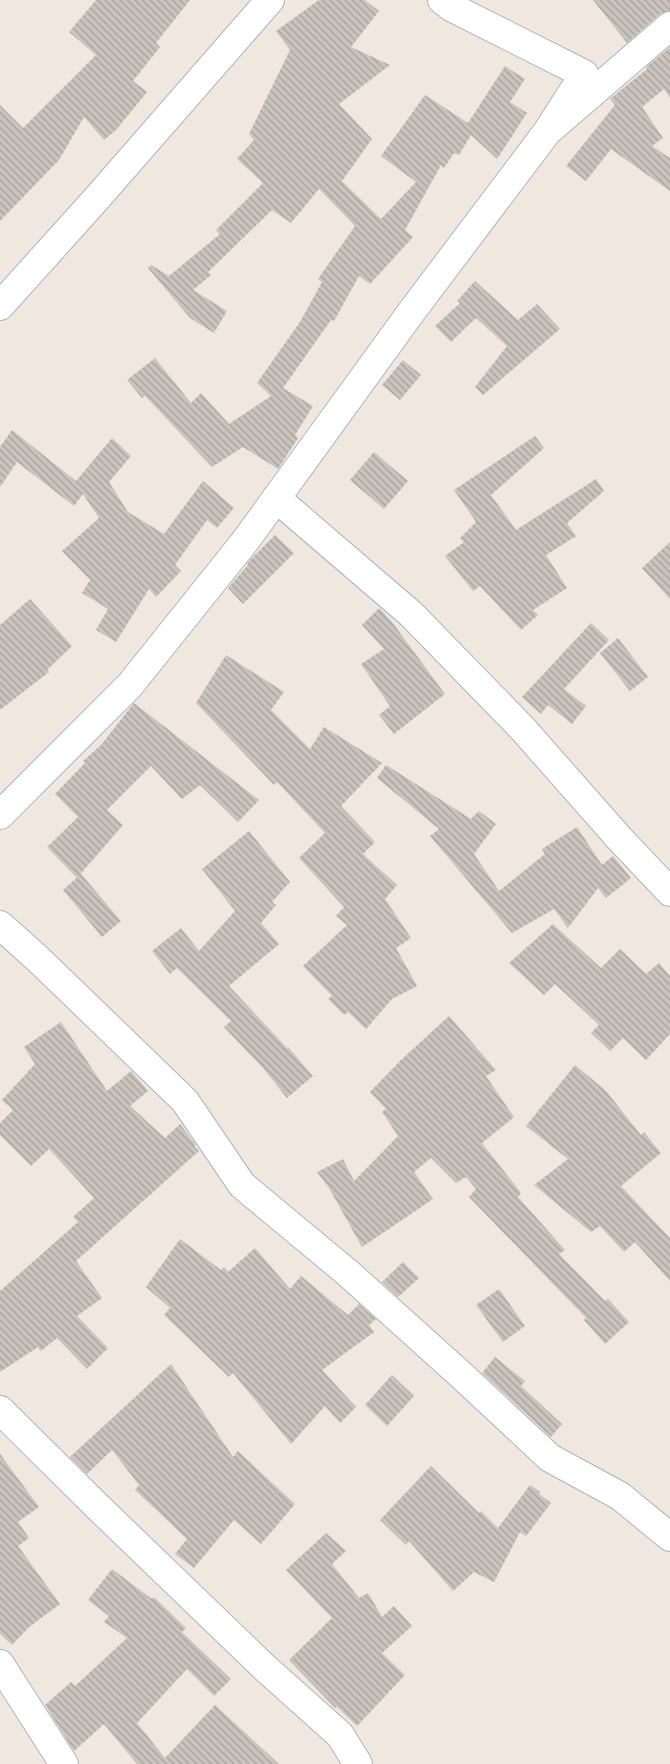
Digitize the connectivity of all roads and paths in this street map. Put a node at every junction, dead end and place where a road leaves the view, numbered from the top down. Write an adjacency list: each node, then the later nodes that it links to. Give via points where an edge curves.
1 (270, 0): 5 (street)
2 (442, 0): 4 (street, via 450,7 584,74)
3 (670, 26): 4 (street)
4 (547, 132): 6 (street)
5 (0, 306)
6 (276, 498): 7 (street, via 130,686); 8 (street, via 411,614 522,728)
7 (0, 815)
8 (670, 892)
9 (0, 925): 11 (street, via 185,1101 242,1185 349,1274 550,1458 620,1496)
10 (0, 1410): 14 (street, via 264,1667 340,1735)
11 (670, 1537)
12 (0, 1664): 13 (street)
13 (64, 1764)
14 (358, 1764)

